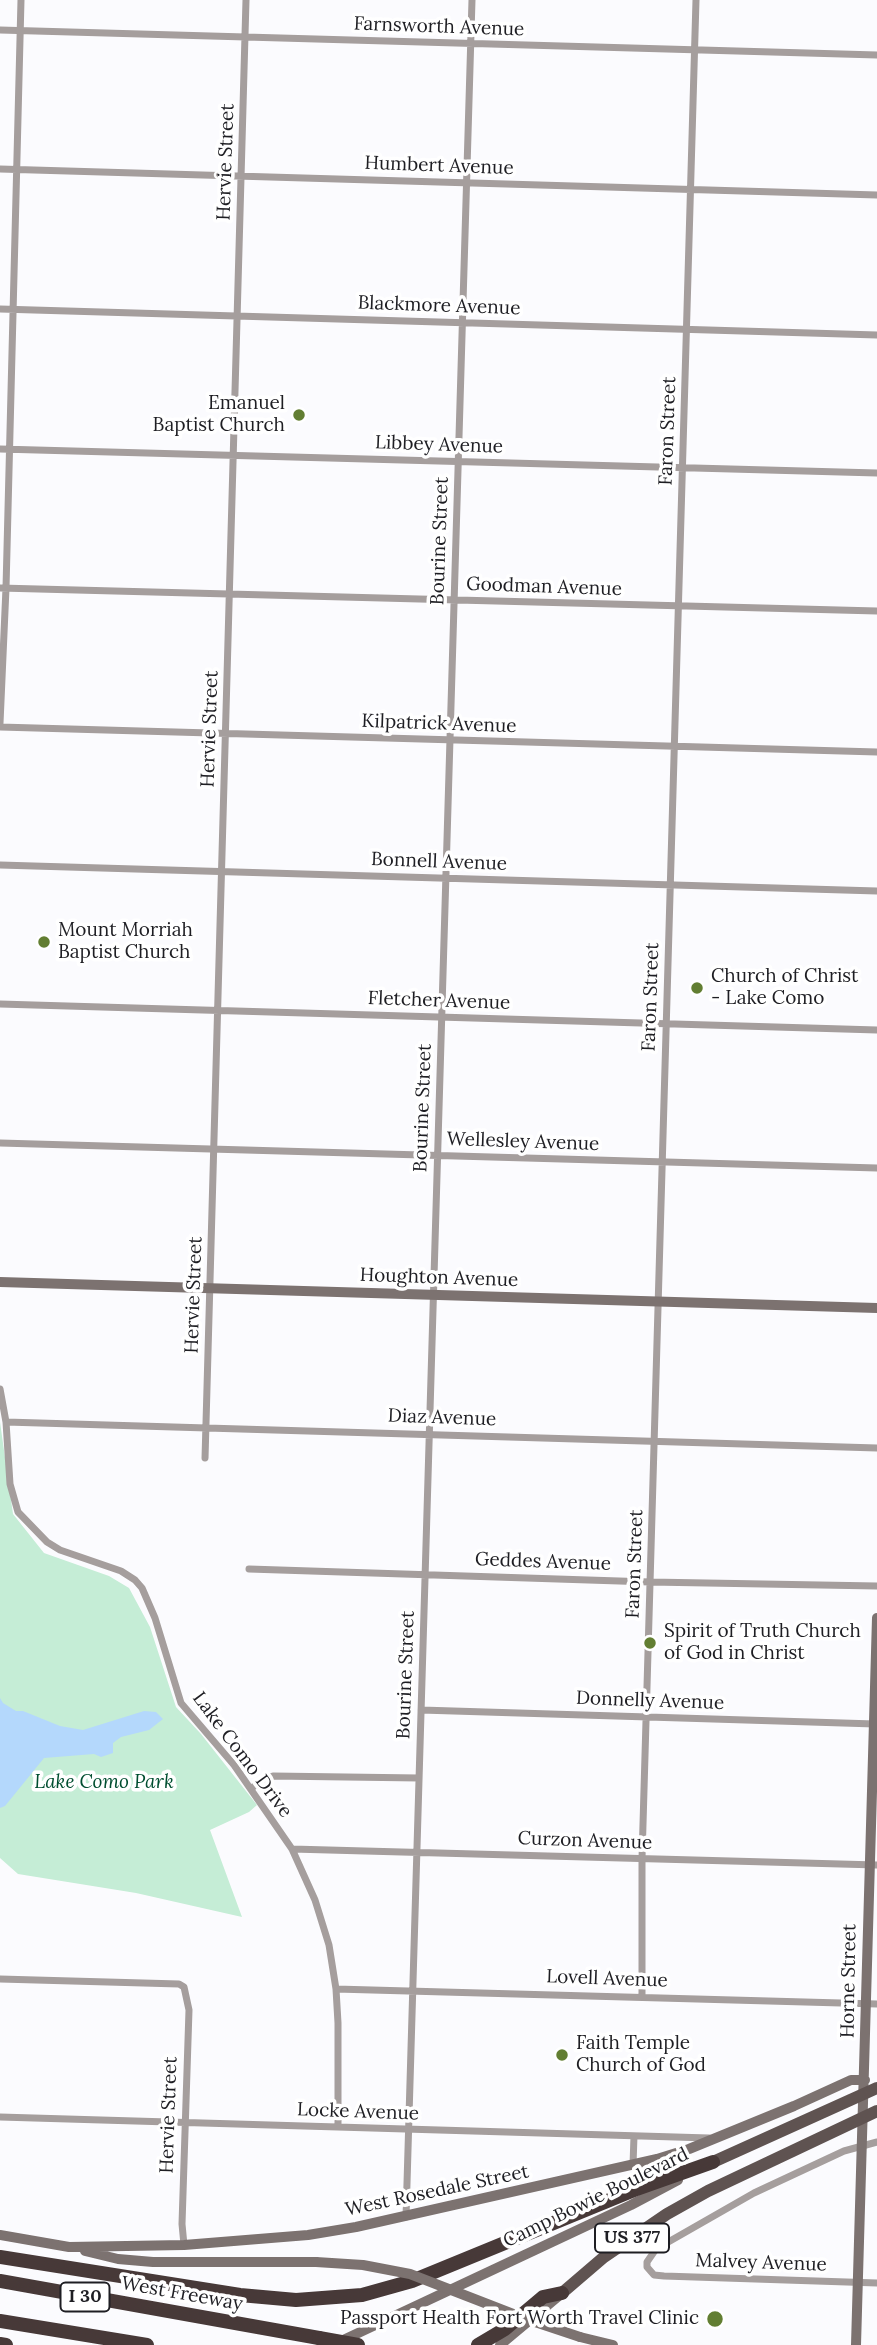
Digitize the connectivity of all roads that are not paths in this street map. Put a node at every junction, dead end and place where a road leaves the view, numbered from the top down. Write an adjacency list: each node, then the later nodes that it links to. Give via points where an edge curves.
1 (21, 0): 6 (street)
2 (246, 0): 7 (street, Hervie Street)
3 (472, 0): 8 (street, Bourine Street)
4 (696, 0): 9 (street, Faron Street)
5 (0, 30): 6 (street, Farnsworth Avenue)
6 (21, 31): 7 (street, Farnsworth Avenue); 12 (street)
7 (245, 37): 8 (street, Farnsworth Avenue); 13 (street, Hervie Street)
8 (470, 44): 9 (street, Farnsworth Avenue); 14 (street, Bourine Street)
9 (695, 50): 10 (street, Farnsworth Avenue); 15 (street, Faron Street)
10 (877, 55)
11 (0, 169): 12 (street, Humbert Avenue)
12 (17, 169): 13 (street, Humbert Avenue); 18 (street)
13 (241, 176): 14 (street, Humbert Avenue); 19 (street, Hervie Street)
14 (466, 183): 15 (street, Humbert Avenue); 20 (street, Bourine Street)
15 (691, 190): 16 (street, Humbert Avenue); 21 (street, Faron Street)
16 (877, 195)
17 (0, 309): 18 (street, Blackmore Avenue)
18 (13, 310): 19 (street, Blackmore Avenue); 24 (street)
19 (237, 316): 20 (street, Blackmore Avenue); 25 (street, Hervie Street)
20 (462, 323): 21 (street, Blackmore Avenue); 26 (street, Bourine Street)
21 (687, 329): 22 (street, Blackmore Avenue); 27 (street, Faron Street)
22 (877, 335)
23 (0, 449): 24 (street, Libbey Avenue)
24 (10, 449): 25 (street, Libbey Avenue); 29 (street)
25 (233, 455): 26 (street, Libbey Avenue); 30 (street, Hervie Street)
26 (458, 461): 27 (street, Libbey Avenue); 31 (street, Bourine Street)
27 (682, 467): 28 (street, Libbey Avenue); 32 (street, Faron Street)
28 (877, 473)
29 (3, 588): 30 (street, Goodman Avenue); 34 (street)
30 (229, 595): 31 (street, Goodman Avenue); 35 (street, Hervie Street)
31 (454, 600): 32 (street, Goodman Avenue); 36 (street, Bourine Street)
32 (678, 606): 33 (street, Goodman Avenue); 37 (street, Faron Street)
33 (877, 611)
34 (0, 725): 35 (street, Kilpatrick Avenue)
35 (226, 733): 36 (street, Kilpatrick Avenue); 40 (street, Hervie Street)
36 (450, 740): 37 (street, Kilpatrick Avenue); 41 (street, Bourine Street)
37 (674, 746): 38 (street, Kilpatrick Avenue); 42 (street, Faron Street)
38 (877, 752)
39 (0, 865): 40 (street, Bonnell Avenue)
40 (222, 872): 41 (street, Bonnell Avenue); 45 (street, Hervie Street)
41 (446, 878): 42 (street, Bonnell Avenue); 46 (street, Bourine Street)
42 (670, 885): 43 (street, Bonnell Avenue); 47 (street, Faron Street)
43 (877, 891)
44 (0, 1004): 45 (street, Fletcher Avenue)
45 (218, 1011): 46 (street, Fletcher Avenue); 50 (street, Hervie Street)
46 (442, 1017): 47 (street, Fletcher Avenue); 51 (street, Bourine Street)
47 (666, 1024): 48 (street, Fletcher Avenue); 52 (street, Faron Street)
48 (877, 1030)
49 (0, 1143): 50 (street, Wellesley Avenue)
50 (214, 1149): 51 (street, Wellesley Avenue); 55 (street, Hervie Street)
51 (438, 1155): 52 (street, Wellesley Avenue); 56 (street, Bourine Street)
52 (662, 1162): 53 (street, Wellesley Avenue); 57 (street, Faron Street)
53 (877, 1168)
54 (0, 1282): 55 (main road, Houghton Avenue)
55 (210, 1288): 56 (main road, Houghton Avenue); 61 (street, Hervie Street)
56 (433, 1295): 57 (main road, Houghton Avenue); 62 (street, Bourine Street)
57 (658, 1302): 58 (main road, Houghton Avenue); 63 (street, Faron Street)
58 (877, 1308)
59 (0, 1389): 60 (street, Lake Como Drive)
60 (6, 1422): 61 (street, Diaz Avenue); 75 (street, Lake Como Drive, via 10,1484 18,1512 60,1550 135,1580 148,1600 181,1703)
61 (206, 1426): 62 (street, Diaz Avenue); 65 (street, Hervie Street)
62 (429, 1433): 63 (street, Diaz Avenue); 67 (street, Bourine Street)
63 (654, 1441): 64 (street, Diaz Avenue); 68 (street, Faron Street)
64 (877, 1448)
65 (205, 1458)
66 (249, 1569): 67 (street, Geddes Avenue)
67 (425, 1574): 68 (street, Geddes Avenue); 71 (street, Bourine Street)
68 (650, 1582): 69 (street, Geddes Avenue); 72 (street, Faron Street)
69 (877, 1586)
70 (877, 1618): 73 (main road, Horne Street)
71 (421, 1710): 72 (street, Donnelly Avenue); 74 (street, Bourine Street)
72 (646, 1717): 73 (street, Donnelly Avenue); 78 (street, Faron Street)
73 (875, 1724): 79 (main road, Horne Street)
74 (419, 1778): 75 (street, via 272,1776); 77 (street, Bourine Street)
75 (251, 1789): 76 (street, Lake Como Drive)
76 (292, 1849): 77 (street, Curzon Avenue); 81 (street, Lake Como Drive, via 319,1911)
77 (417, 1852): 78 (street, Curzon Avenue); 82 (street, Bourine Street)
78 (642, 1858): 79 (street, Curzon Avenue); 83 (street, Faron Street)
79 (873, 1865): 84 (main road, Horne Street)
80 (0, 1979): 91 (street, Hervie Street, via 184,1987 189,2010)
81 (336, 1989): 82 (street, Lovell Avenue); 92 (street, Lake Como Drive)
82 (413, 1990): 83 (street, Lovell Avenue); 93 (street, Bourine Street)
83 (642, 1996): 84 (street, Lovell Avenue)
84 (871, 2003): 85 (main road, Horne Street)
85 (865, 2080): 87 (main road, Horne Street); 95 (main road, West Rosedale Street, via 851,2080)
86 (877, 2088): 87 (main road, Camp Bowie Boulevard / US 377)
87 (864, 2094): 90 (main road, Horne Street); 98 (main road, Camp Bowie Boulevard / US 377)
88 (877, 2111): 90 (main road, US 377)
89 (0, 2117): 91 (street, Locke Avenue)
90 (863, 2118): 97 (main road, Horne Street); 108 (main road, US 377, via 667,2214 604,2257)
91 (185, 2123): 92 (street, Locke Avenue); 102 (street, Hervie Street)
92 (338, 2127): 93 (street, Locke Avenue)
93 (409, 2129): 94 (street, Locke Avenue); 100 (street, Bourine Street)
94 (634, 2136): 95 (street, Locke Avenue); 99 (street)
95 (715, 2138): 99 (main road, West Rosedale Street)
96 (877, 2142): 97 (street)
97 (863, 2144): 106 (main road, Horne Street); 106 (street, Malvey Avenue, via 754,2193 656,2249 647,2262 654,2275 664,2276)
98 (713, 2162): 104 (highway, US 377, via 412,2281 362,2295 296,2300 254,2296); 113 (main road, Camp Bowie Boulevard)
99 (633, 2165): 100 (main road, West Rosedale Street)
100 (406, 2217): 102 (main road, West Rosedale Street, via 308,2235)
101 (0, 2235): 103 (main road, West Rosedale Street)
102 (184, 2245): 103 (main road, West Rosedale Street)
103 (69, 2247): 117 (main road, bridge, via 153,2262 363,2265 410,2274 527,2319)
104 (0, 2257)
105 (0, 2281): 114 (highway, West Freeway / I 30, bridge)
106 (858, 2283): 107 (street, Malvey Avenue); 118 (main road, Horne Street)
107 (877, 2283)
108 (562, 2293): 115 (highway, US 377, via 543,2297); 116 (main road)
109 (0, 2321): 112 (highway, I 30)
110 (0, 2344): 111 (highway)
111 (6, 2345)
112 (147, 2345)
113 (333, 2345)
114 (358, 2345)
115 (478, 2345)
116 (500, 2345)
117 (613, 2345)
118 (856, 2345)

